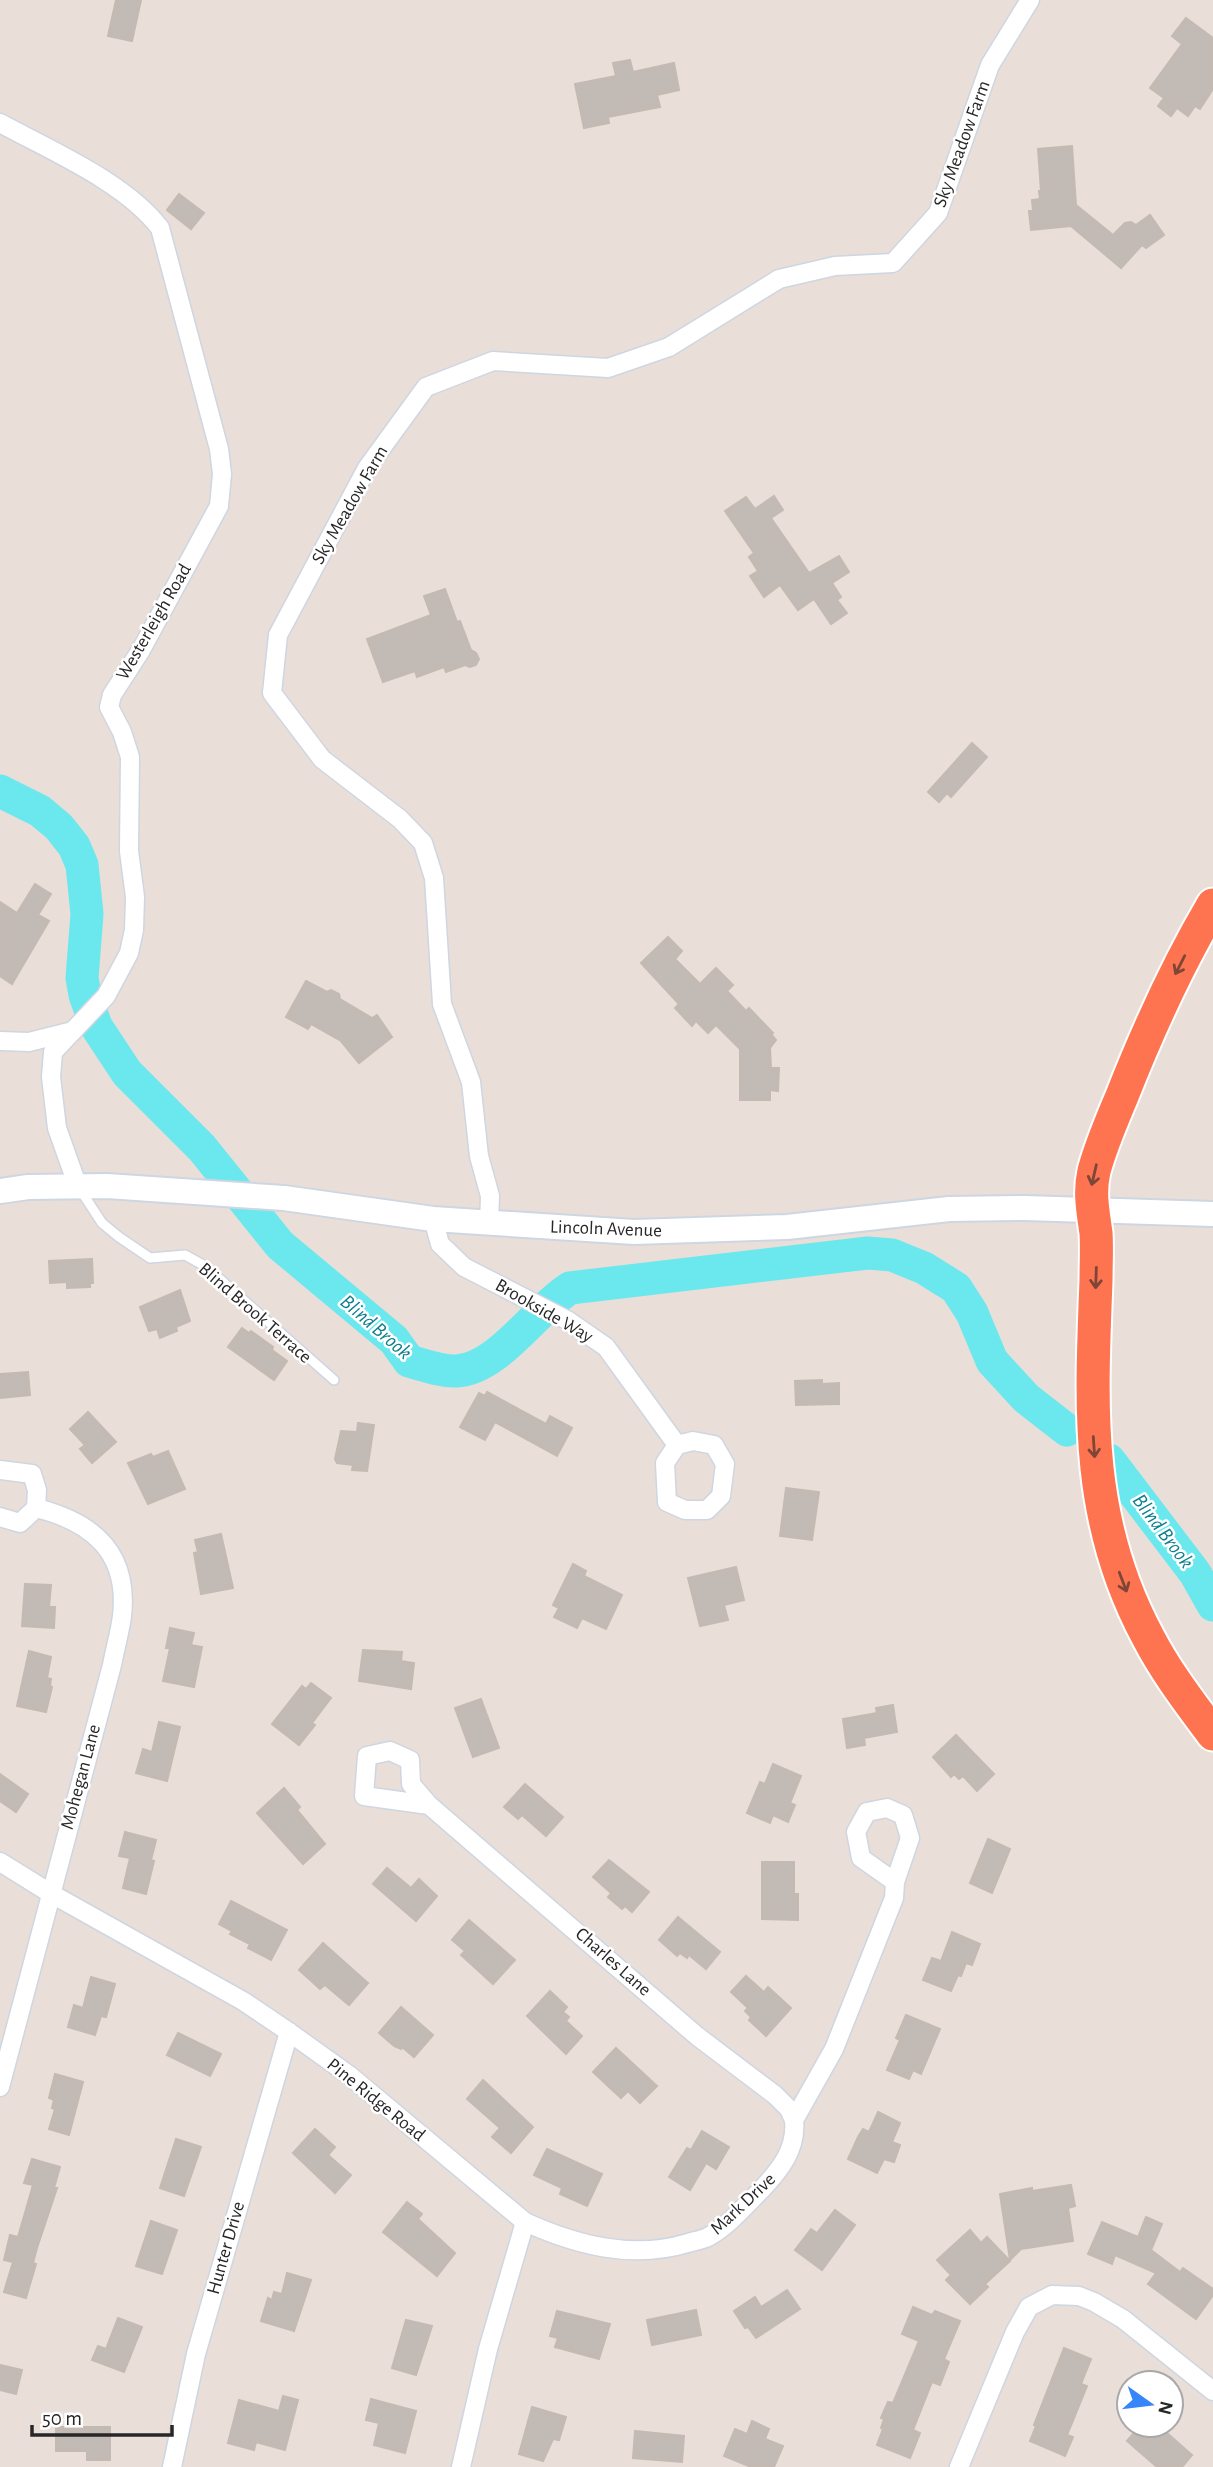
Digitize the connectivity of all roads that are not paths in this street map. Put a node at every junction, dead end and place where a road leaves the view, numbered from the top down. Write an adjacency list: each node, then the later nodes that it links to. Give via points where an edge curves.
1 (1030, 0): 11 (street, Sky Meadow Farm, via 990,65 938,213 893,263 835,266 779,279 669,347 608,368 493,361 426,387 367,468 278,635 272,693 322,759 400,819 423,843 434,878 442,1003 471,1082 479,1156 490,1196)
2 (0, 123): 4 (street, Westerleigh Road, via 116,188 148,212 160,228 222,474 219,506 112,695 109,707 130,757 134,930 129,953 106,996)
3 (1213, 905): 8 (highway, one-way to 8, via 1166,993 1123,1094 1095,1168)
4 (73, 1031): 5 (street, via 29,1042); 6 (street, Westerleigh Road, via 53,1052 51,1077 57,1128)
5 (0, 1041)
6 (78, 1187): 7 (street, Lincoln Avenue); 10 (street, Lincoln Avenue, via 284,1198); 12 (lane, Blind Brook Terrace, via 102,1223 118,1237 150,1258 185,1255 205,1266)
7 (0, 1191)
8 (1092, 1210): 9 (street, Lincoln Avenue); 11 (street, Lincoln Avenue, via 949,1209 787,1227 634,1232); 17 (highway, one-way to 17, via 1097,1249 1094,1448 1104,1517 1119,1571 1146,1635)
9 (1213, 1214)
10 (433, 1219): 11 (street, Lincoln Avenue); 13 (street, Brookside Way, via 440,1244 464,1267 567,1320 606,1347)
11 (489, 1224)
12 (334, 1380)
13 (677, 1445)
14 (0, 1470): 15 (street, via 32,1474)
15 (36, 1508): 16 (street, via 20,1523); 21 (street, Mohegan Lane, via 84,1526 104,1544 116,1562 122,1588 112,1665)
16 (0, 1517)
17 (1213, 1734)
18 (429, 1805): 24 (street, Charles Lane, via 697,2036 775,2095)
19 (0, 1862): 21 (street, Pine Ridge Road)
20 (895, 1882): 24 (street, Mark Drive, via 894,1898 834,2049)
21 (50, 1893): 22 (street, Pine Ridge Road, via 243,2001); 23 (street, Mohegan Lane)
22 (289, 2032): 25 (street, Pine Ridge Road, via 349,2075); 27 (street, Hunter Drive, via 196,2354)
23 (0, 2087)
24 (794, 2120): 25 (street, Mark Drive, via 795,2133 779,2172 708,2237 675,2247 602,2248)
25 (525, 2222): 28 (street, via 488,2349)
26 (1213, 2391): 29 (street, via 1123,2319 1079,2296 1052,2295 1029,2307 1015,2332)
27 (173, 2467)
28 (461, 2467)
29 (959, 2467)

